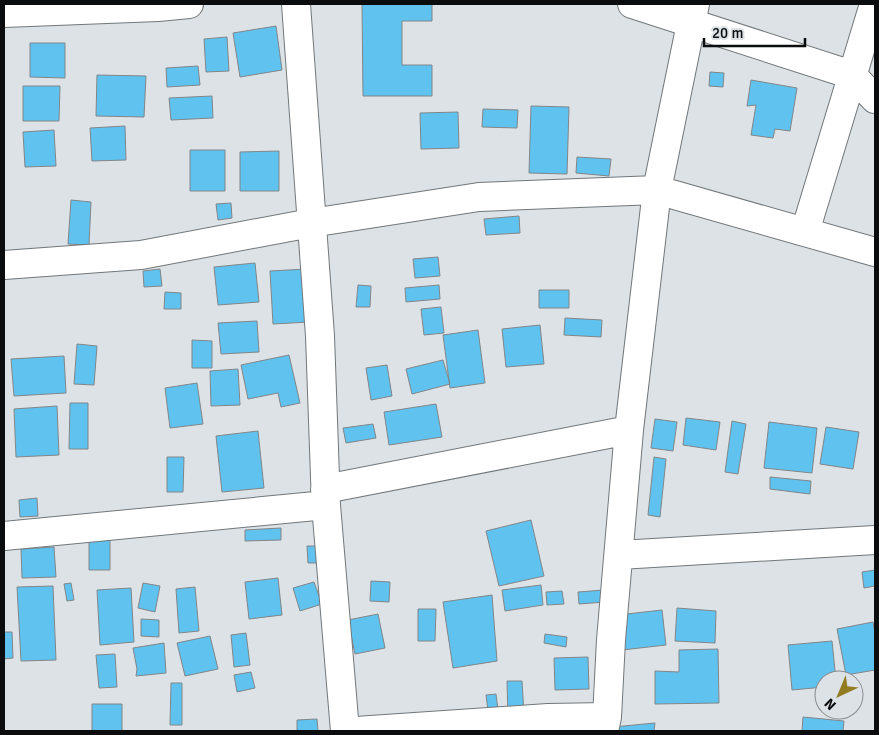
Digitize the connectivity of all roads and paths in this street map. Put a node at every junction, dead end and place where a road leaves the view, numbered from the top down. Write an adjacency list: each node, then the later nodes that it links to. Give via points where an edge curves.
1 (189, 4): 5 (street)
2 (296, 4): 11 (street)
3 (632, 4): 7 (street)
4 (874, 4): 8 (street)
5 (158, 5): 6 (street)
6 (4, 12)
7 (693, 13): 8 (street); 10 (street)
8 (863, 74): 9 (street); 12 (street)
9 (875, 98)
10 (657, 190): 11 (street, via 479,197); 12 (street); 15 (street)
11 (311, 222): 14 (street, via 141,255); 16 (street, via 320,336)
12 (805, 232): 13 (street)
13 (875, 252)
14 (4, 265)
15 (629, 430): 16 (street); 19 (street)
16 (325, 497): 17 (street); 21 (street)
17 (4, 536)
18 (875, 540): 19 (street)
19 (619, 555): 20 (street)
20 (606, 724): 22 (street, via 548,718)
21 (344, 731)
22 (356, 731)

